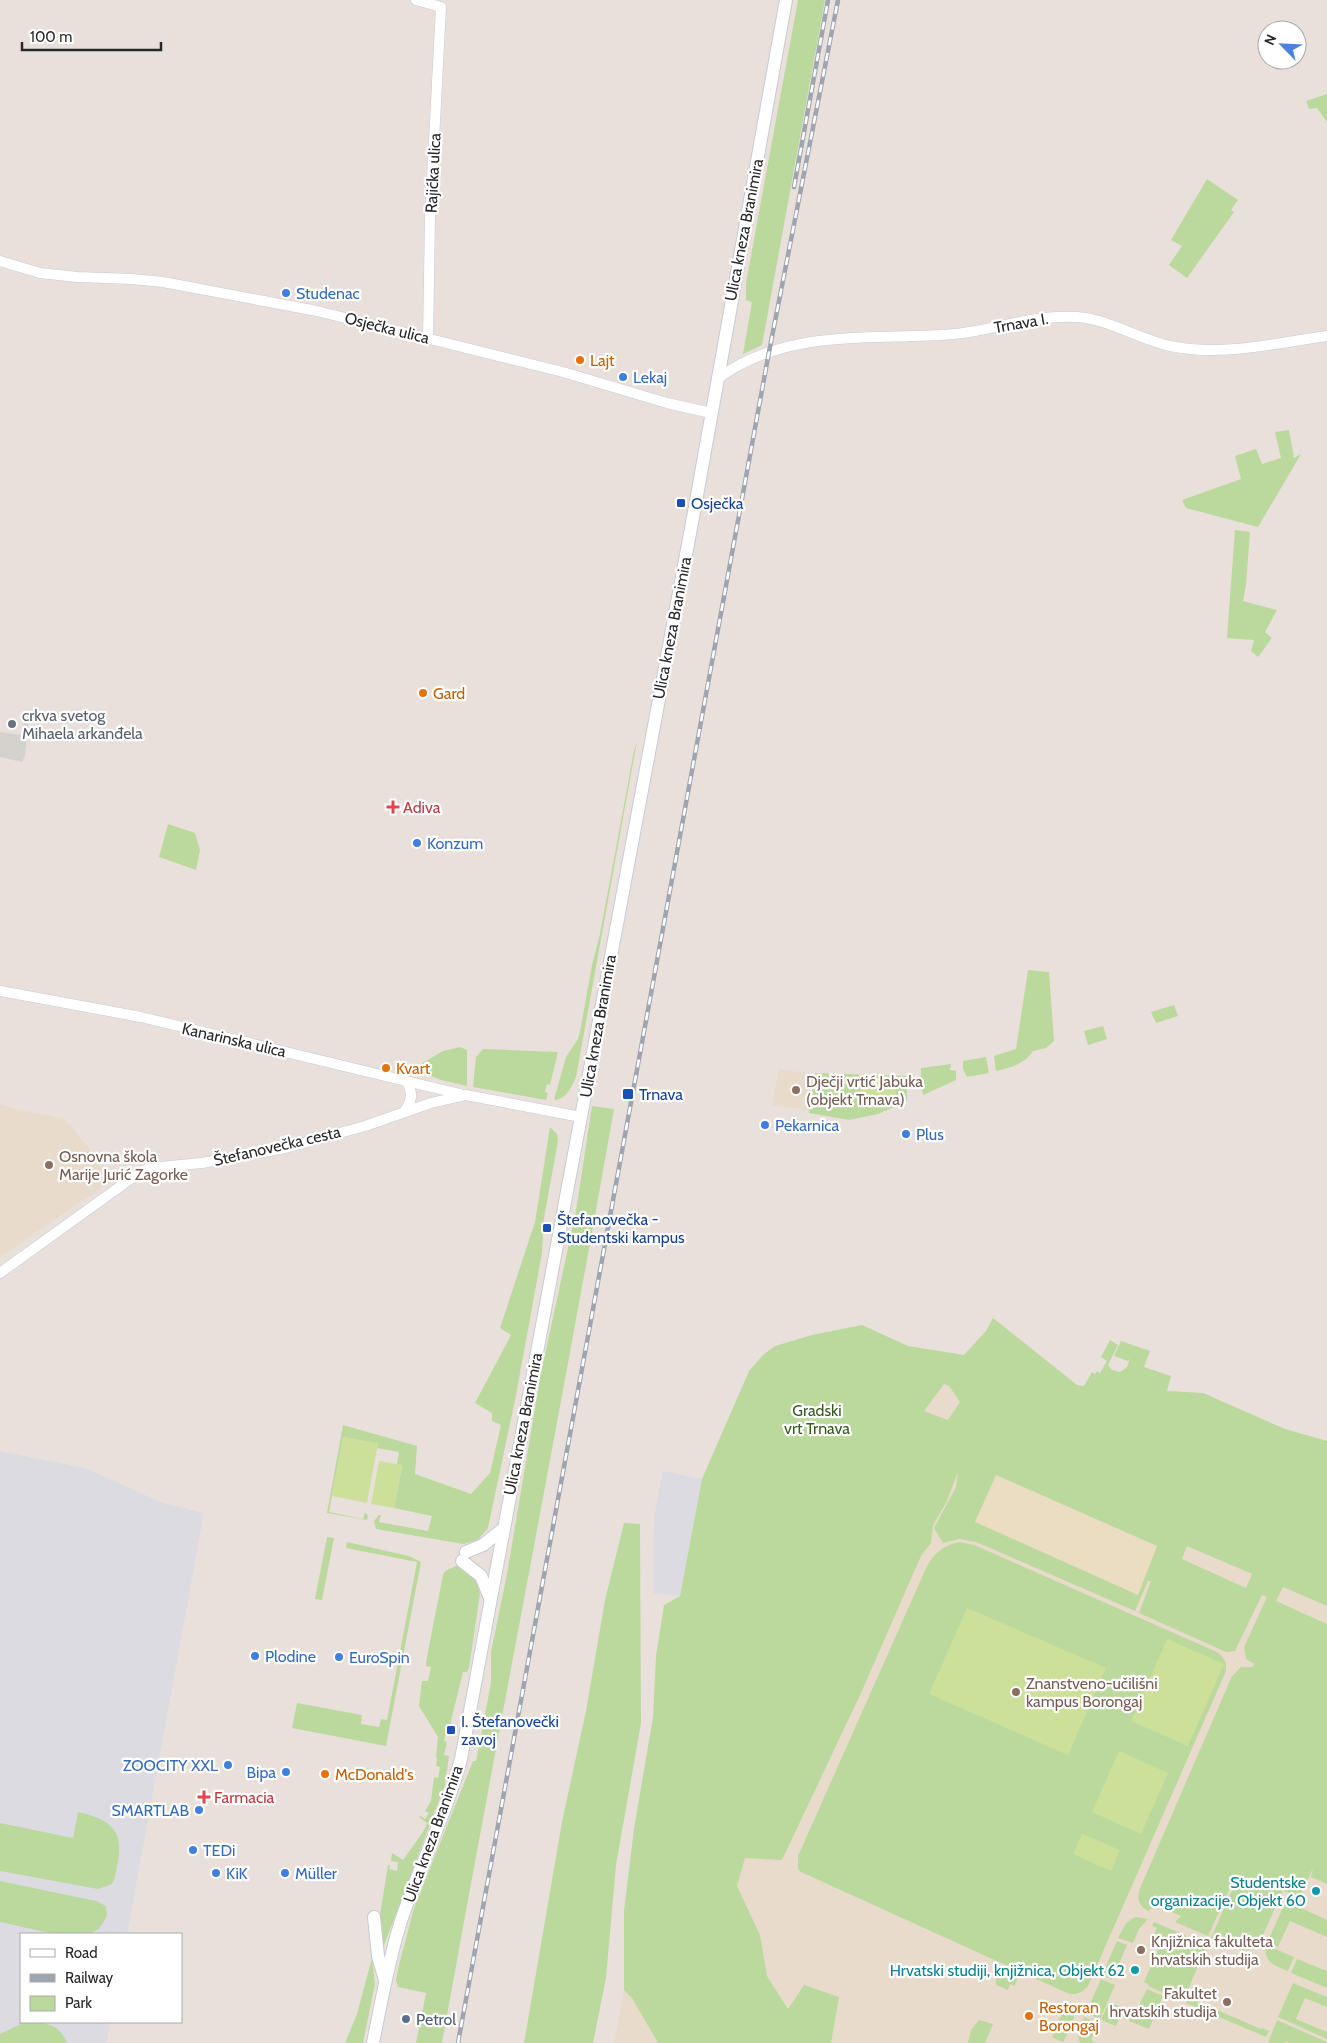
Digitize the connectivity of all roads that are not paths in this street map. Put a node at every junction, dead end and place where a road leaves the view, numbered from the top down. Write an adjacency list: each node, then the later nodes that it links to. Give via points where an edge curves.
1 (416, 0): 5 (street, Rajićka ulica, via 441,7 430,217)
2 (786, 0): 6 (main road, Ulica kneza Branimira)
3 (0, 261): 5 (street, Osječka ulica, via 48,274 132,279 199,288 334,315)
4 (1327, 336): 6 (street, Trnava I., via 1203,351 1159,344 1086,318 1050,317 954,334 854,336 794,345 748,360)
5 (428, 339): 7 (street, Osječka ulica)
6 (717, 379): 7 (main road, Ulica kneza Branimira)
7 (711, 413): 12 (main road, Ulica kneza Branimira)
8 (0, 991): 9 (street, Kanarinska ulica, via 141,1017)
9 (406, 1081): 10 (street, Kanarinska ulica); 11 (street, via 411,1088 411,1097)
10 (466, 1096): 11 (street, Štefanovečka cesta); 12 (street, Štefanovečka cesta)
11 (404, 1112): 13 (street, Štefanovečka cesta, via 285,1148 144,1170)
12 (581, 1116): 14 (main road, Ulica kneza Branimira)
13 (0, 1273)
14 (503, 1529): 15 (main road, Ulica kneza Branimira); 15 (main road, via 464,1556 487,1586)
15 (490, 1600): 17 (main road, Ulica kneza Branimira, via 456,1776 403,1916)
16 (374, 1917): 17 (main road, via 378,1956)
17 (385, 1982): 18 (main road, Ulica kneza Branimira)
18 (373, 2043)

